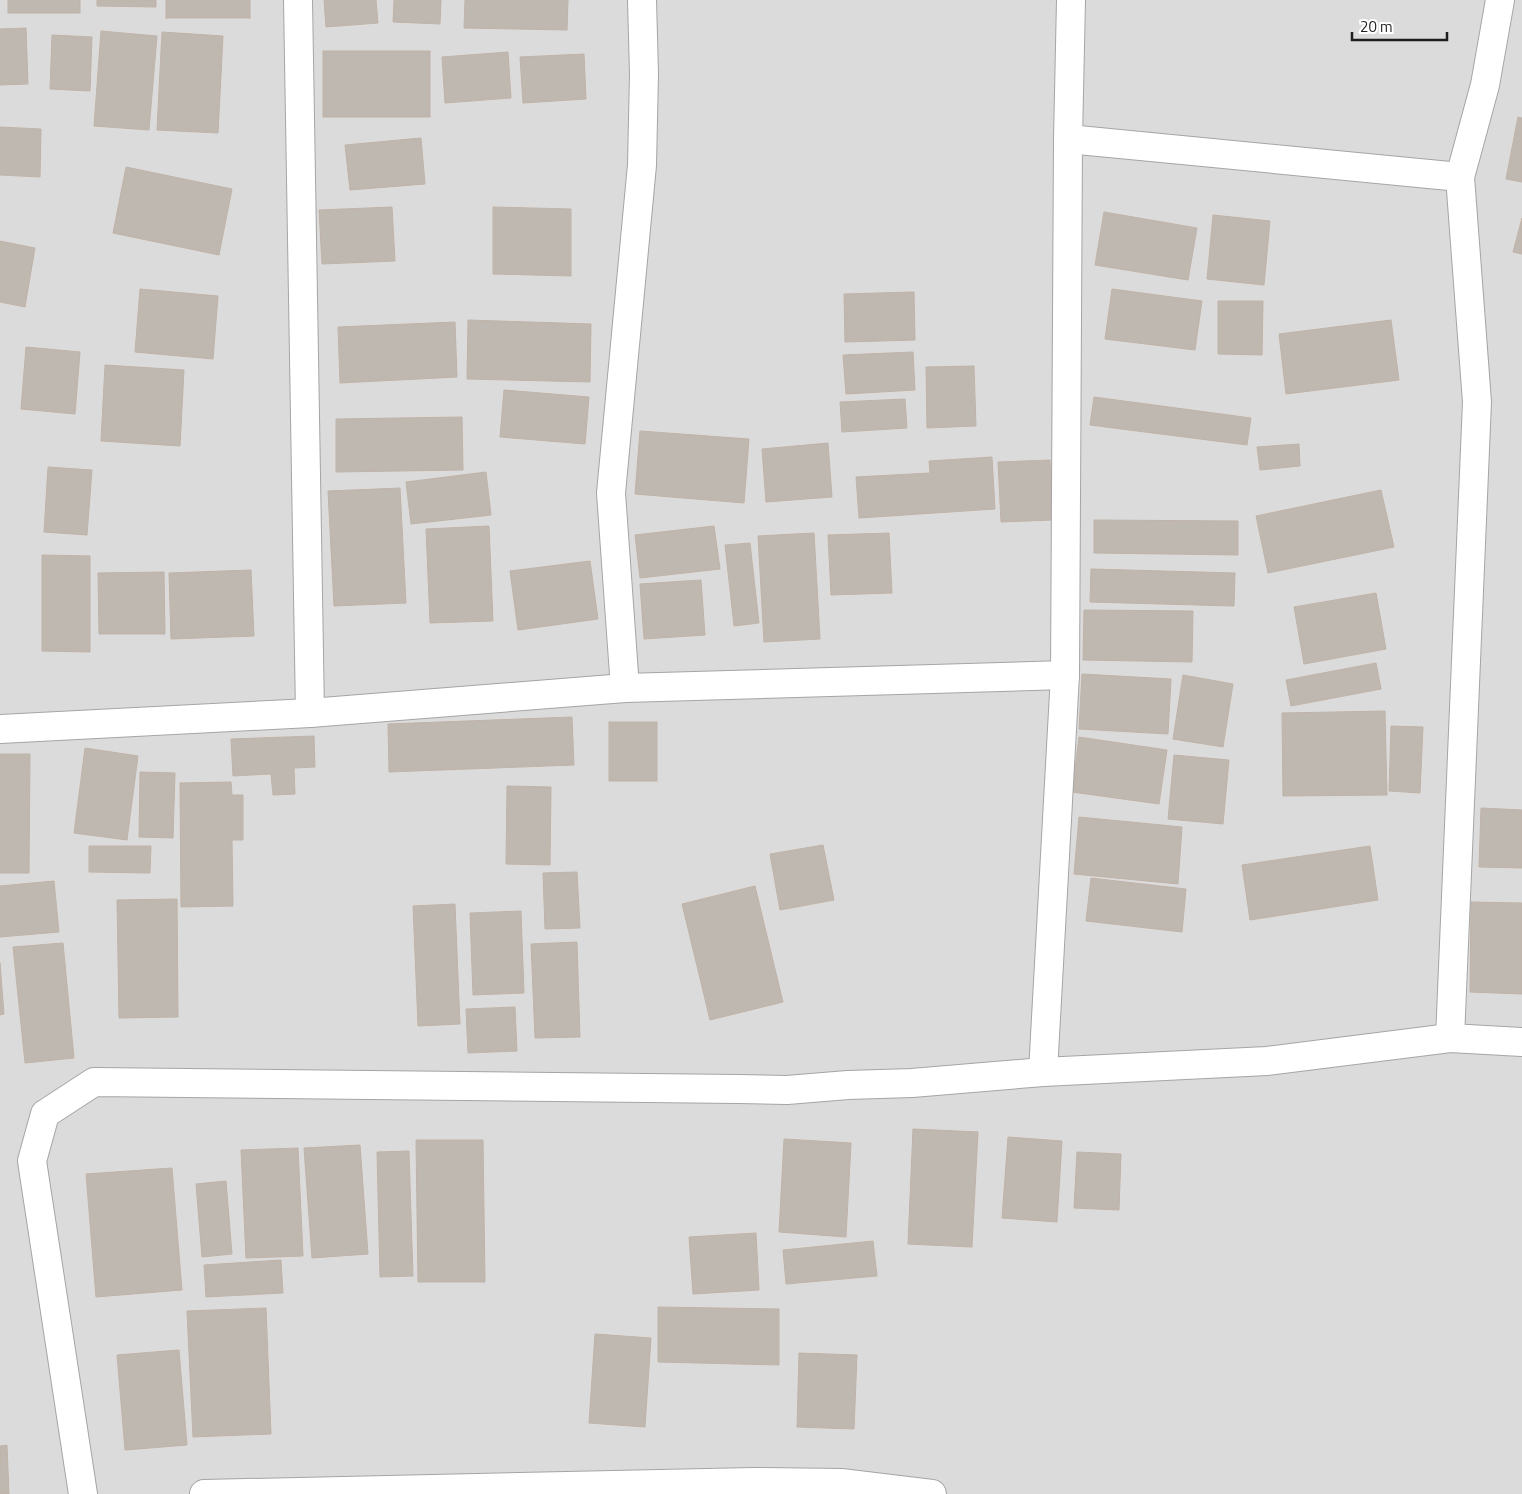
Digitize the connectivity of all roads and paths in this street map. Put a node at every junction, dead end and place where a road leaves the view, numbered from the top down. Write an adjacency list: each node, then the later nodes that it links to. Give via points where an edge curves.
1 (298, 0): 9 (street)
2 (642, 0): 8 (street, via 642,165 611,493)
3 (1071, 0): 5 (street)
4 (1500, 0): 6 (street, via 1485,85)
5 (1068, 139): 6 (street); 7 (street)
6 (1460, 177): 11 (street, via 1477,402)
7 (1065, 675): 8 (street); 13 (street)
8 (624, 688): 9 (street)
9 (310, 713): 10 (street)
10 (0, 729)
11 (1450, 1038): 12 (street); 13 (street, via 1267,1061)
12 (1522, 1042)
13 (1043, 1072): 14 (street, via 787,1090 94,1082 45,1114 32,1161)
14 (83, 1494)
15 (204, 1494): 16 (street, via 753,1482 841,1482)
16 (932, 1494)

